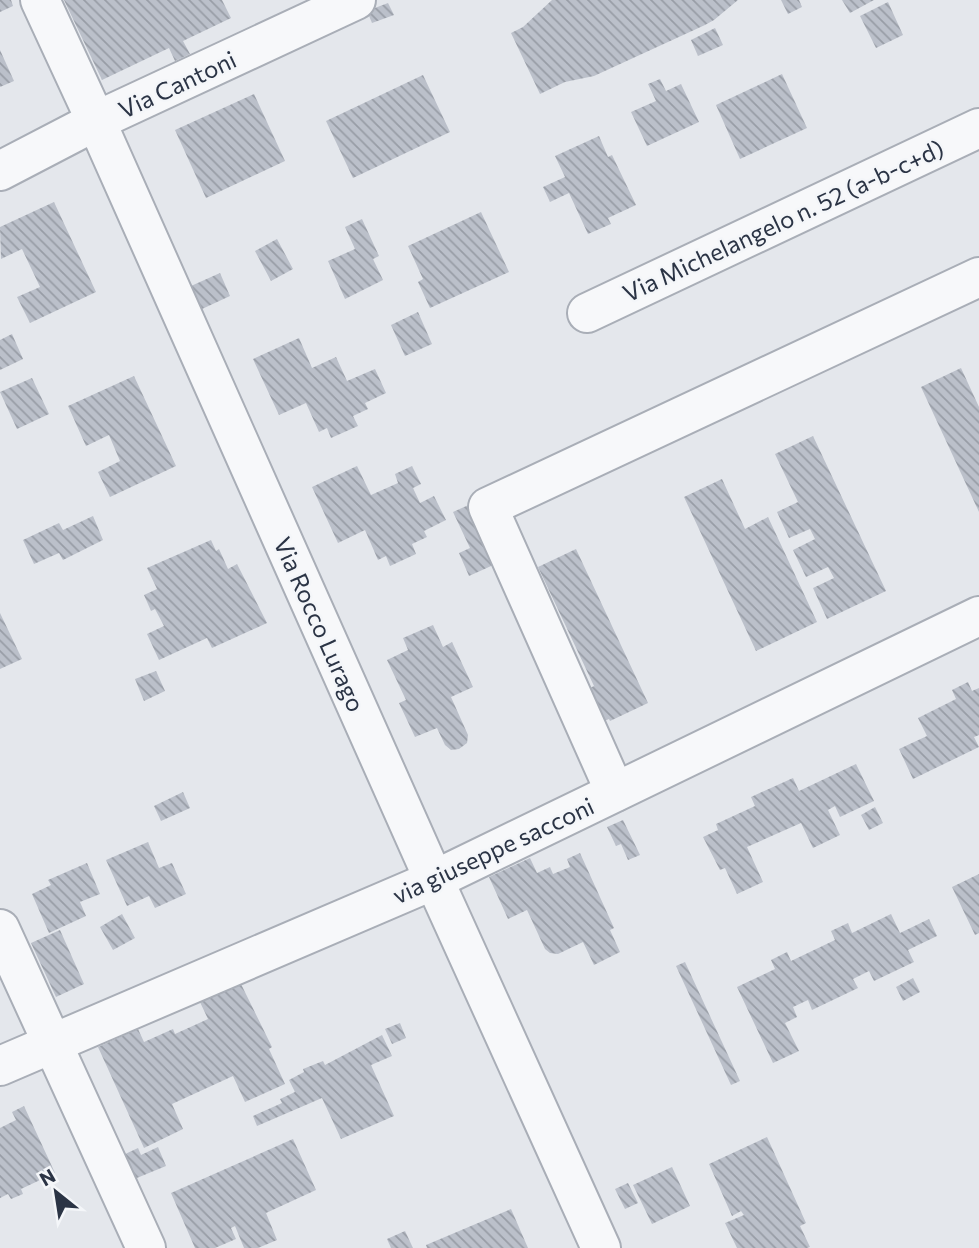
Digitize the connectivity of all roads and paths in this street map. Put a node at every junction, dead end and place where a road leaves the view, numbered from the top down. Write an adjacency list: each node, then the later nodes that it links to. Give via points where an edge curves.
1 (40, 0): 3 (street, Via Rocco Lurago)
2 (356, 0): 3 (street, Via Cantoni)
3 (96, 121): 5 (street, Via Cantoni); 10 (street, Via Rocco Lurago)
4 (979, 128): 7 (street, Via Michelangelo n. 52 (a-b-c+d))
5 (0, 171)
6 (979, 277): 9 (street, via 488,507)
7 (587, 313)
8 (979, 616): 9 (street, via giuseppe sacconi)
9 (615, 792): 10 (street, via giuseppe sacconi)
10 (433, 880): 12 (street, via giuseppe sacconi); 15 (street, Via Rocco Lurago)
11 (0, 929): 12 (street)
12 (52, 1045): 13 (street, via giuseppe sacconi); 14 (street)
13 (0, 1066)
14 (146, 1248)
15 (601, 1248)

